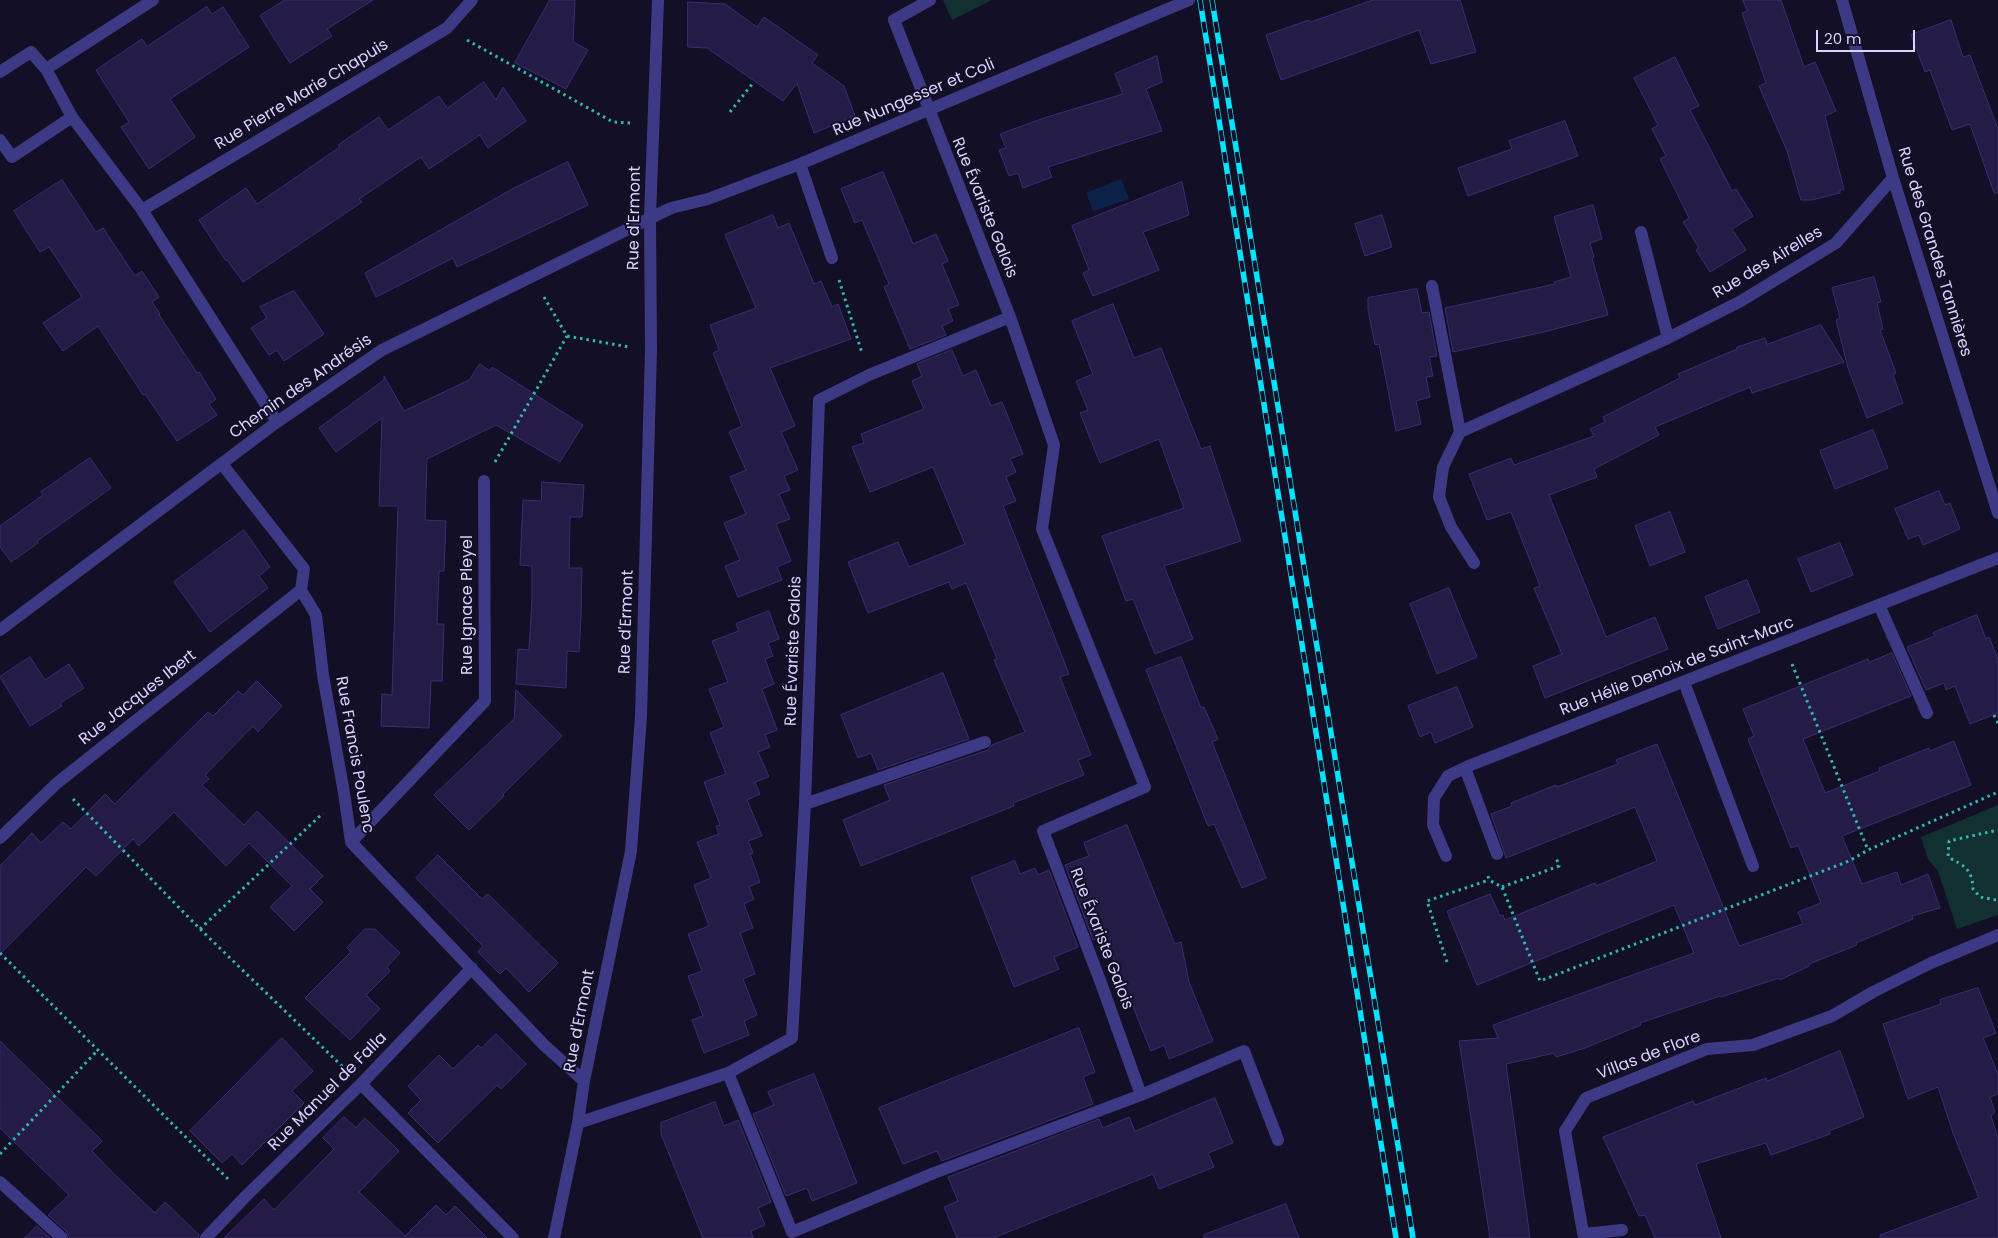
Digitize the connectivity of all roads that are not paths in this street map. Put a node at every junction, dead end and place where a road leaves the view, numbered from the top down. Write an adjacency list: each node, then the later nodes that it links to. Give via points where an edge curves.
1 (154, 0): 7 (street)
2 (472, 0): 14 (street, Rue Pierre Marie Chapuis, via 447,28)
3 (658, 0): 15 (street, Rue d'Ermont)
4 (930, 0): 9 (street, Rue Évariste Galois, via 894,20)
5 (1188, 0): 9 (street, Rue Nungesser et Coli)
6 (1842, 0): 13 (street, Rue des Grandes Tannières)
7 (46, 69): 8 (street, via 31,52); 10 (street)
8 (0, 72)
9 (928, 109): 12 (street, Rue Nungesser et Coli); 19 (street, Rue Évariste Galois)
10 (72, 118): 11 (street, via 12,157); 14 (street)
11 (0, 140)
12 (800, 164): 15 (street, Rue Nungesser et Coli); 17 (street)
13 (1893, 178): 20 (street, Rue des Airelles, via 1836,243 1741,301); 25 (street, Rue des Grandes Tannières)
14 (142, 210): 21 (street)
15 (650, 217): 21 (street, Chemin des Andrésis, via 382,350); 44 (street, Rue d'Ermont, via 651,350 640,738 631,851)
16 (1641, 232): 20 (street)
17 (832, 258)
18 (1432, 286): 22 (street)
19 (1010, 318): 35 (street, Rue Évariste Galois, via 868,375 819,400); 46 (street, Rue Évariste Galois, via 1054,444 1042,529 1145,787 1043,831)
20 (1668, 338): 22 (street, Rue des Airelles)
21 (277, 422): 23 (street, Chemin des Andrésis)
22 (1460, 432): 27 (street, via 1443,467 1439,497)
23 (222, 464): 28 (street, via 304,569); 30 (street, Chemin des Andrésis)
24 (484, 481): 37 (street, Rue Ignace Pleyel, via 485,702)
25 (1998, 513)
26 (1998, 558): 29 (street, Rue Hélie Denoix de Saint-Marc)
27 (1474, 564)
28 (301, 590): 36 (street, Rue Jacques Ibert, via 57,783); 37 (street, Rue Francis Poulenc, via 316,615)
29 (1880, 605): 31 (street, Rue Hélie Denoix de Saint-Marc); 32 (street)
30 (0, 630)
31 (1684, 682): 34 (street, Rue Hélie Denoix de Saint-Marc); 40 (street)
32 (1927, 712)
33 (985, 742): 35 (street)
34 (1465, 768): 38 (street); 39 (street, Rue Hélie Denoix de Saint-Marc, via 1448,776 1434,798 1433,825)
35 (805, 804): 43 (street, Rue Évariste Galois, via 792,1038)
36 (0, 838)
37 (351, 842): 42 (street, Rue Francis Poulenc)
38 (1497, 854)
39 (1446, 856)
40 (1753, 866)
41 (1998, 935): 52 (street, Villas de Flore, via 1872,992 1832,1016 1753,1046 1707,1049 1586,1098 1565,1131)
42 (472, 968): 44 (street, Rue Francis Poulenc, via 544,1045); 45 (street, Rue Manuel de Falla)
43 (728, 1073): 47 (street, Rue Évariste Galois); 51 (street)
44 (584, 1082): 47 (street, Rue d'Ermont)
45 (361, 1084): 54 (street, Rue Manuel de Falla); 55 (street)
46 (1141, 1095): 48 (street, via 1244,1051); 51 (street, via 934,1173)
47 (578, 1123): 56 (street, Rue d'Ermont)
48 (1278, 1140)
49 (0, 1182): 53 (street)
50 (1622, 1230): 52 (street)
51 (793, 1235)
52 (1584, 1236)
53 (62, 1238)
54 (206, 1238)
55 (514, 1238)
56 (554, 1238)

